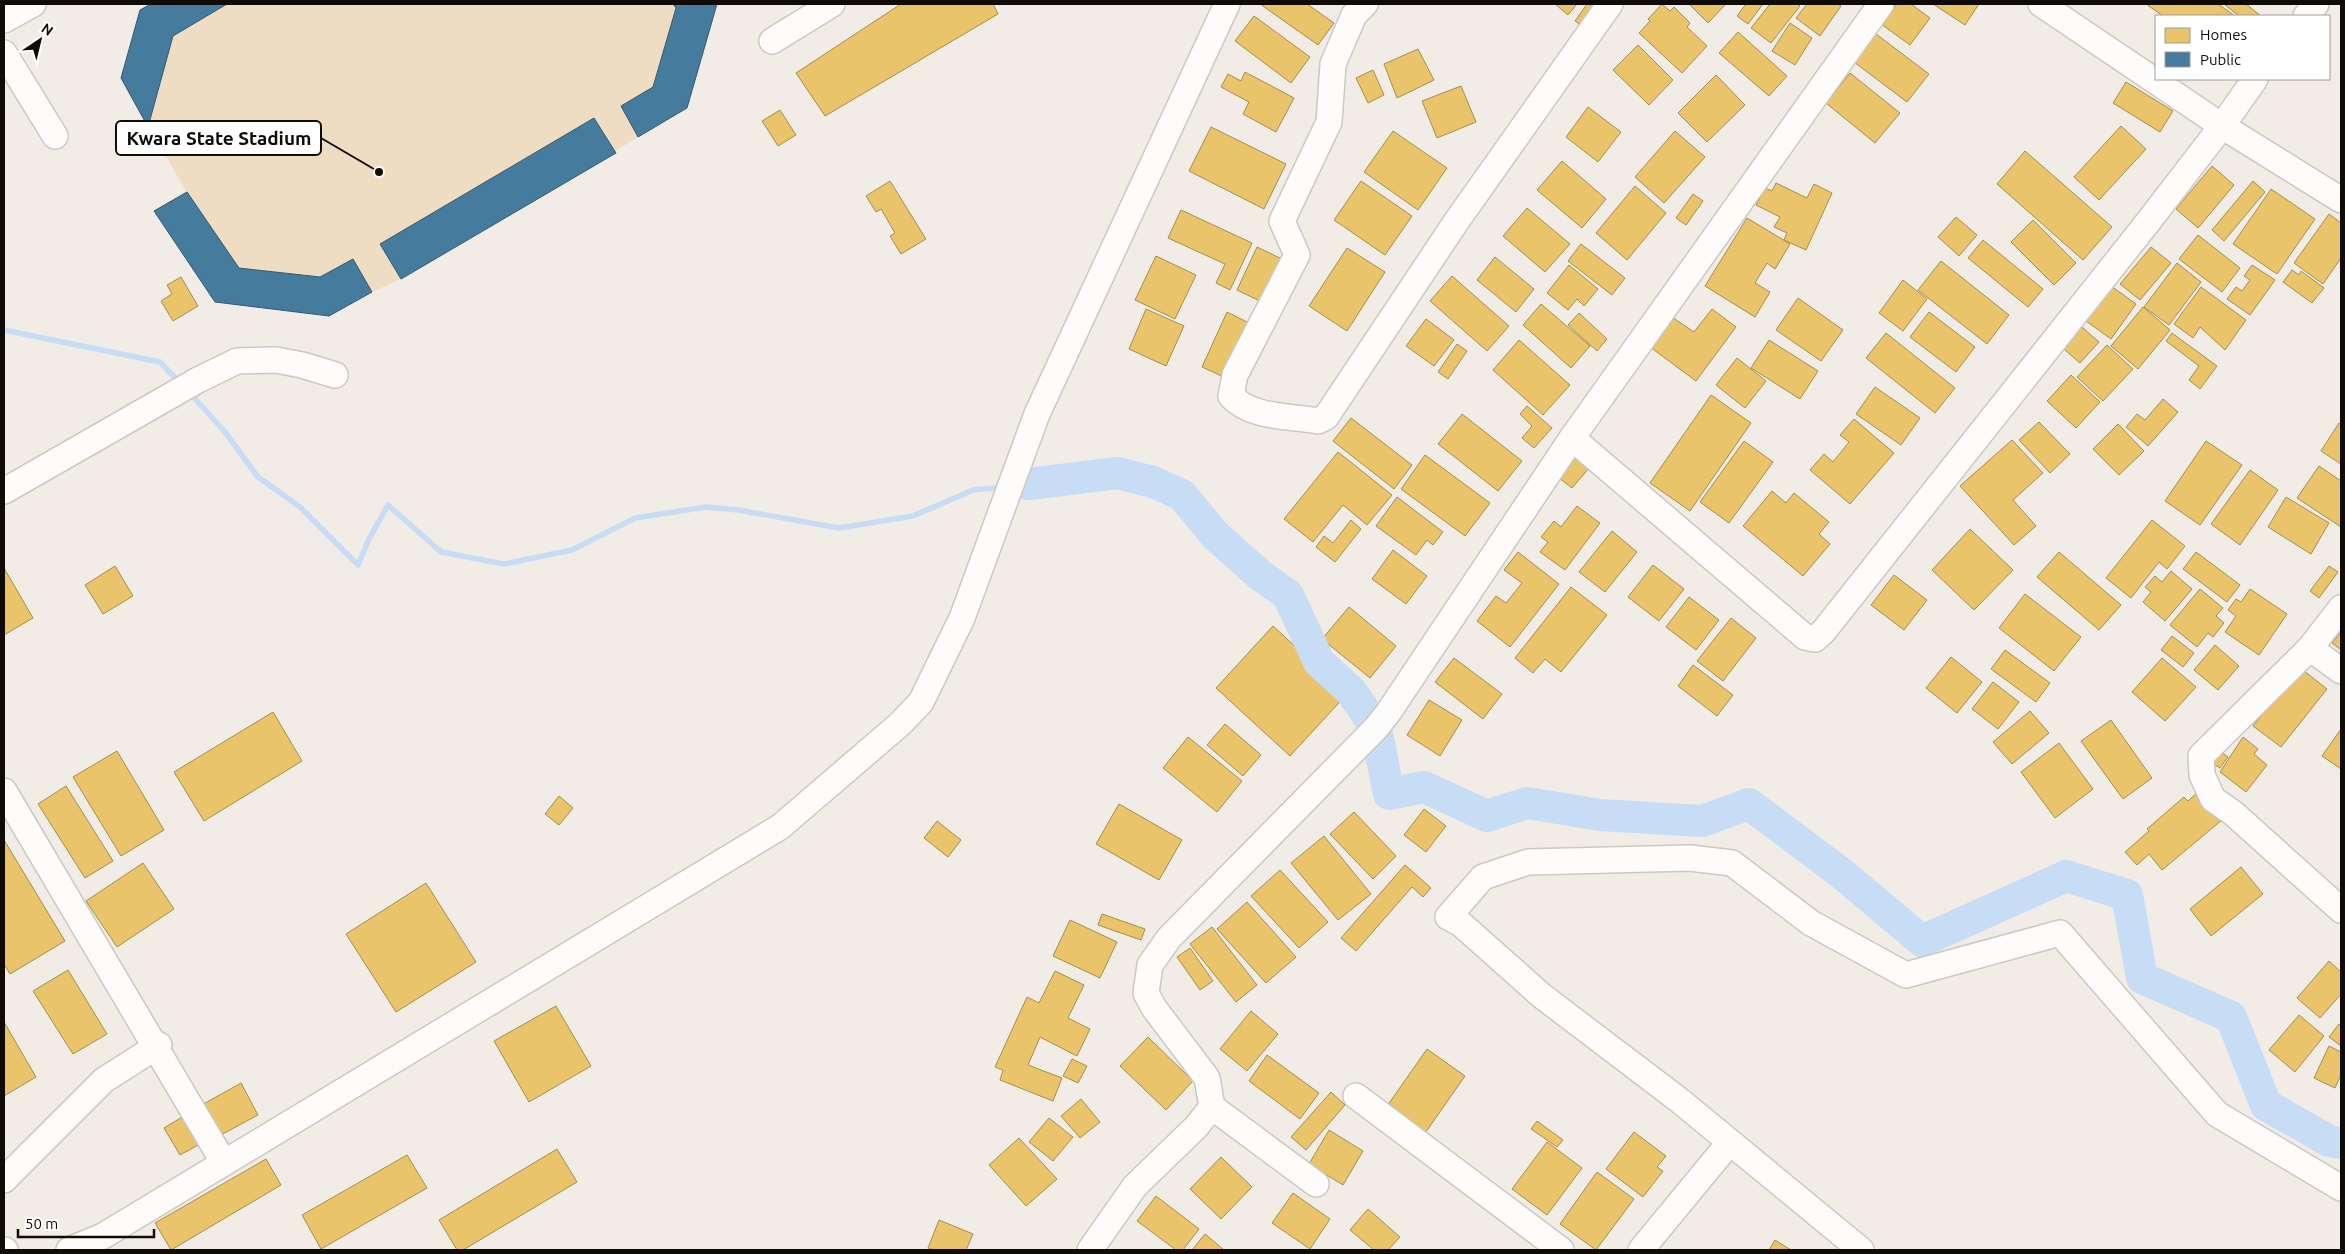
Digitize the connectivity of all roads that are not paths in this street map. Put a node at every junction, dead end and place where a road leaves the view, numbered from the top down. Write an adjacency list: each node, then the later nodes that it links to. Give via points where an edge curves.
1 (33, 4): 10 (street)
2 (832, 4): 11 (street)
3 (1227, 4): 31 (street, via 1037,414 968,603 921,702 900,724 780,827)
4 (1365, 4): 5 (street, via 1354,16 1333,64 1330,122 1282,221 1297,255 1231,388 1231,396 1236,401 1253,410 1318,421 1326,417 1456,222)
5 (1610, 4)
6 (1881, 4): 20 (street)
7 (2316, 4): 9 (street)
8 (2049, 6): 13 (street)
9 (2307, 15)
10 (4, 20)
11 (772, 41)
12 (4, 53): 17 (street)
13 (2155, 80)
14 (2156, 80): 16 (street)
15 (2254, 80): 16 (street)
16 (2222, 126): 18 (street); 20 (street, via 1980,436 1815,639 1805,637)
17 (55, 136)
18 (2341, 200)
19 (335, 375): 21 (street, via 276,360 237,362 192,384)
20 (1572, 438): 29 (street, via 1382,721 1169,938 1150,965 1146,992 1154,1008 1207,1078)
21 (4, 491)
22 (2341, 608): 23 (street)
23 (2310, 648): 24 (street); 26 (street, via 2201,756 2202,775 2213,799 2233,813)
24 (2341, 671)
25 (4, 791): 27 (street)
26 (2341, 910)
27 (158, 1047): 31 (street); 32 (street, via 104,1080)
28 (1356, 1096): 37 (street)
29 (1212, 1107): 33 (street); 36 (street, via 1196,1127 1135,1186)
30 (1730, 1142): 34 (street, via 1680,1100 1542,996 1461,924 1448,917 1482,877 1528,862 1690,858 1732,864 1811,923 1906,975 2060,933 2217,1114); 38 (street); 39 (street)
31 (224, 1163): 35 (street, via 102,1236)
32 (4, 1180)
33 (1316, 1184)
34 (2341, 1188)
35 (69, 1250)
36 (1090, 1250)
37 (1561, 1250)
38 (1641, 1250)
39 (1861, 1250)

